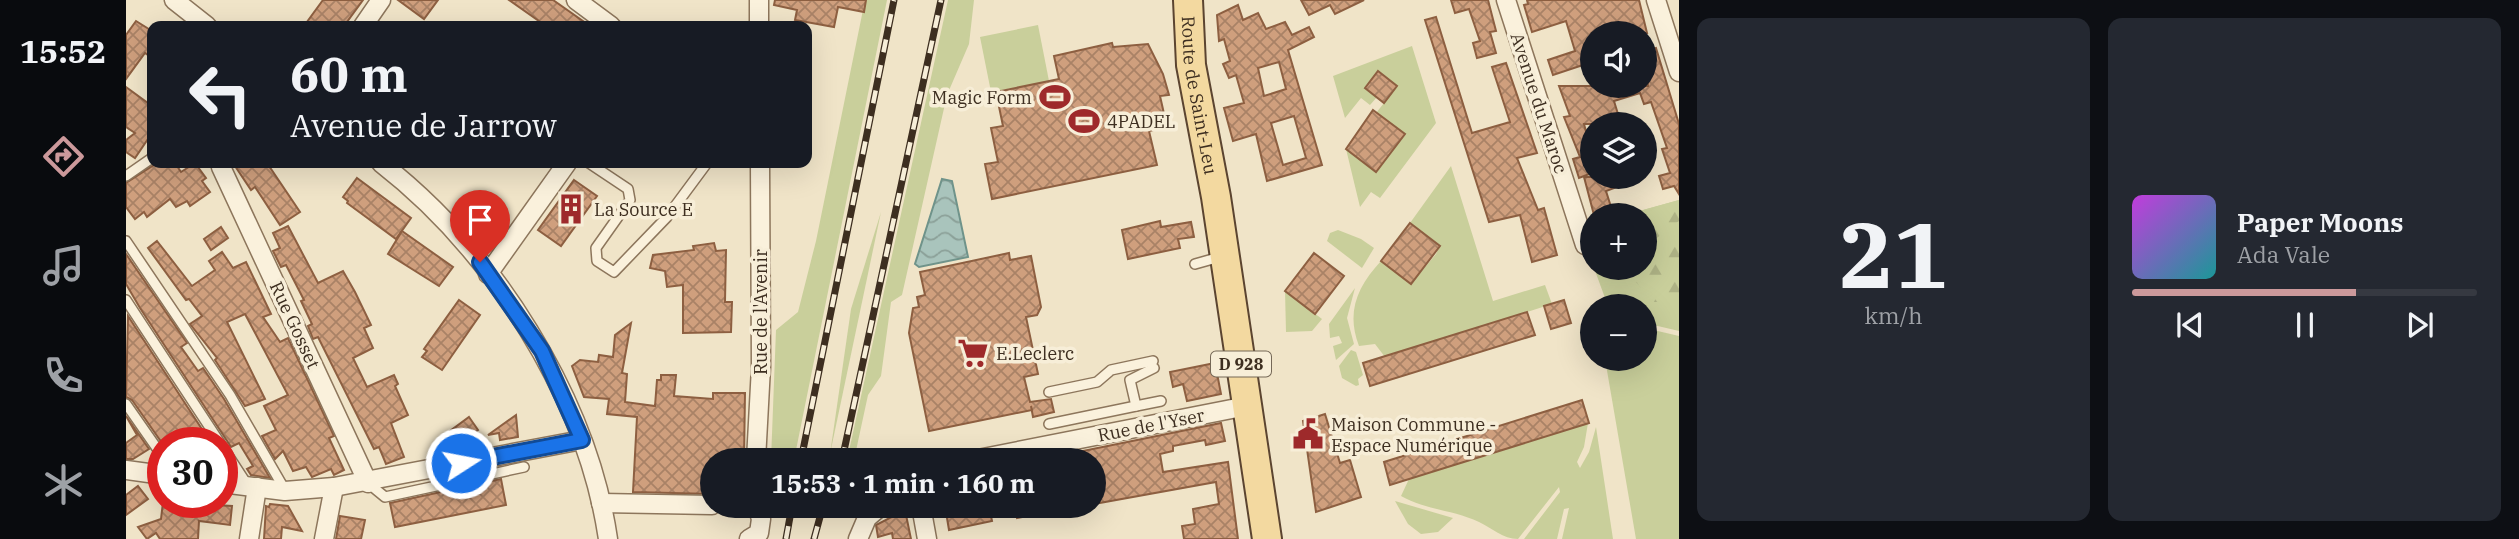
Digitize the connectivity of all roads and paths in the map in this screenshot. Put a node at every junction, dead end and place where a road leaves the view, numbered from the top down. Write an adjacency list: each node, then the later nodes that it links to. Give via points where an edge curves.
1 (174, 0): 9 (street)
2 (382, 0): 10 (street)
3 (576, 0): 11 (street)
4 (759, 0): 12 (street)
5 (1188, 0): 22 (main road, Route de Saint-Leu / D 928, via 1191,65)
6 (1203, 0): 22 (main road, Route de Saint-Leu / D 928)
7 (1506, 0): 23 (street, Avenue du Maroc)
8 (1656, 0): 13 (street)
9 (201, 21)
10 (367, 21)
11 (604, 21)
12 (759, 21)
13 (1679, 72)
14 (147, 162): 21 (lane)
15 (221, 168): 42 (street, Rue Gosset)
16 (387, 168): 27 (street, via 421,194)
17 (563, 168): 27 (street)
18 (596, 168): 19 (lane, via 628,190 630,200 596,248 597,261 614,272 667,217)
19 (703, 168)
20 (760, 168): 38 (street, Rue de l'Avenir)
21 (126, 177)
22 (1215, 188): 25 (main road, Route de Saint-Leu / D 928)
23 (1580, 229)
24 (126, 241): 46 (lane, via 230,395)
25 (1225, 256): 26 (lane); 33 (main road, Route de Saint-Leu / D 928)
26 (1195, 264)
27 (488, 274): 37 (street, via 542,351)
28 (126, 300): 35 (lane)
29 (1049, 392): 32 (lane, via 1097,382 1111,370 1154,365 1130,380)
30 (1161, 401): 32 (lane)
31 (126, 404): 36 (lane)
32 (1136, 406): 34 (lane)
33 (1247, 406): 39 (street, Rue de l'Yser); 58 (main road, Route de Saint-Leu / D 928)
34 (1049, 424)
35 (210, 427)
36 (147, 434)
37 (582, 440): 42 (street); 47 (street)
38 (757, 448)
39 (1034, 448)
40 (238, 467): 44 (lane)
41 (524, 467): 42 (lane, via 385,497)
42 (368, 483): 45 (street)
43 (238, 485): 44 (street)
44 (253, 487): 46 (street); 53 (street)
45 (334, 487): 46 (street); 54 (street)
46 (285, 491)
47 (601, 503): 48 (street); 55 (street)
48 (700, 505)
49 (761, 518): 56 (street, via 759,533)
50 (867, 518): 52 (street)
51 (923, 518): 57 (street)
52 (858, 537)
53 (249, 539)
54 (324, 539)
55 (608, 539)
56 (749, 539)
57 (927, 539)
58 (1267, 539)

